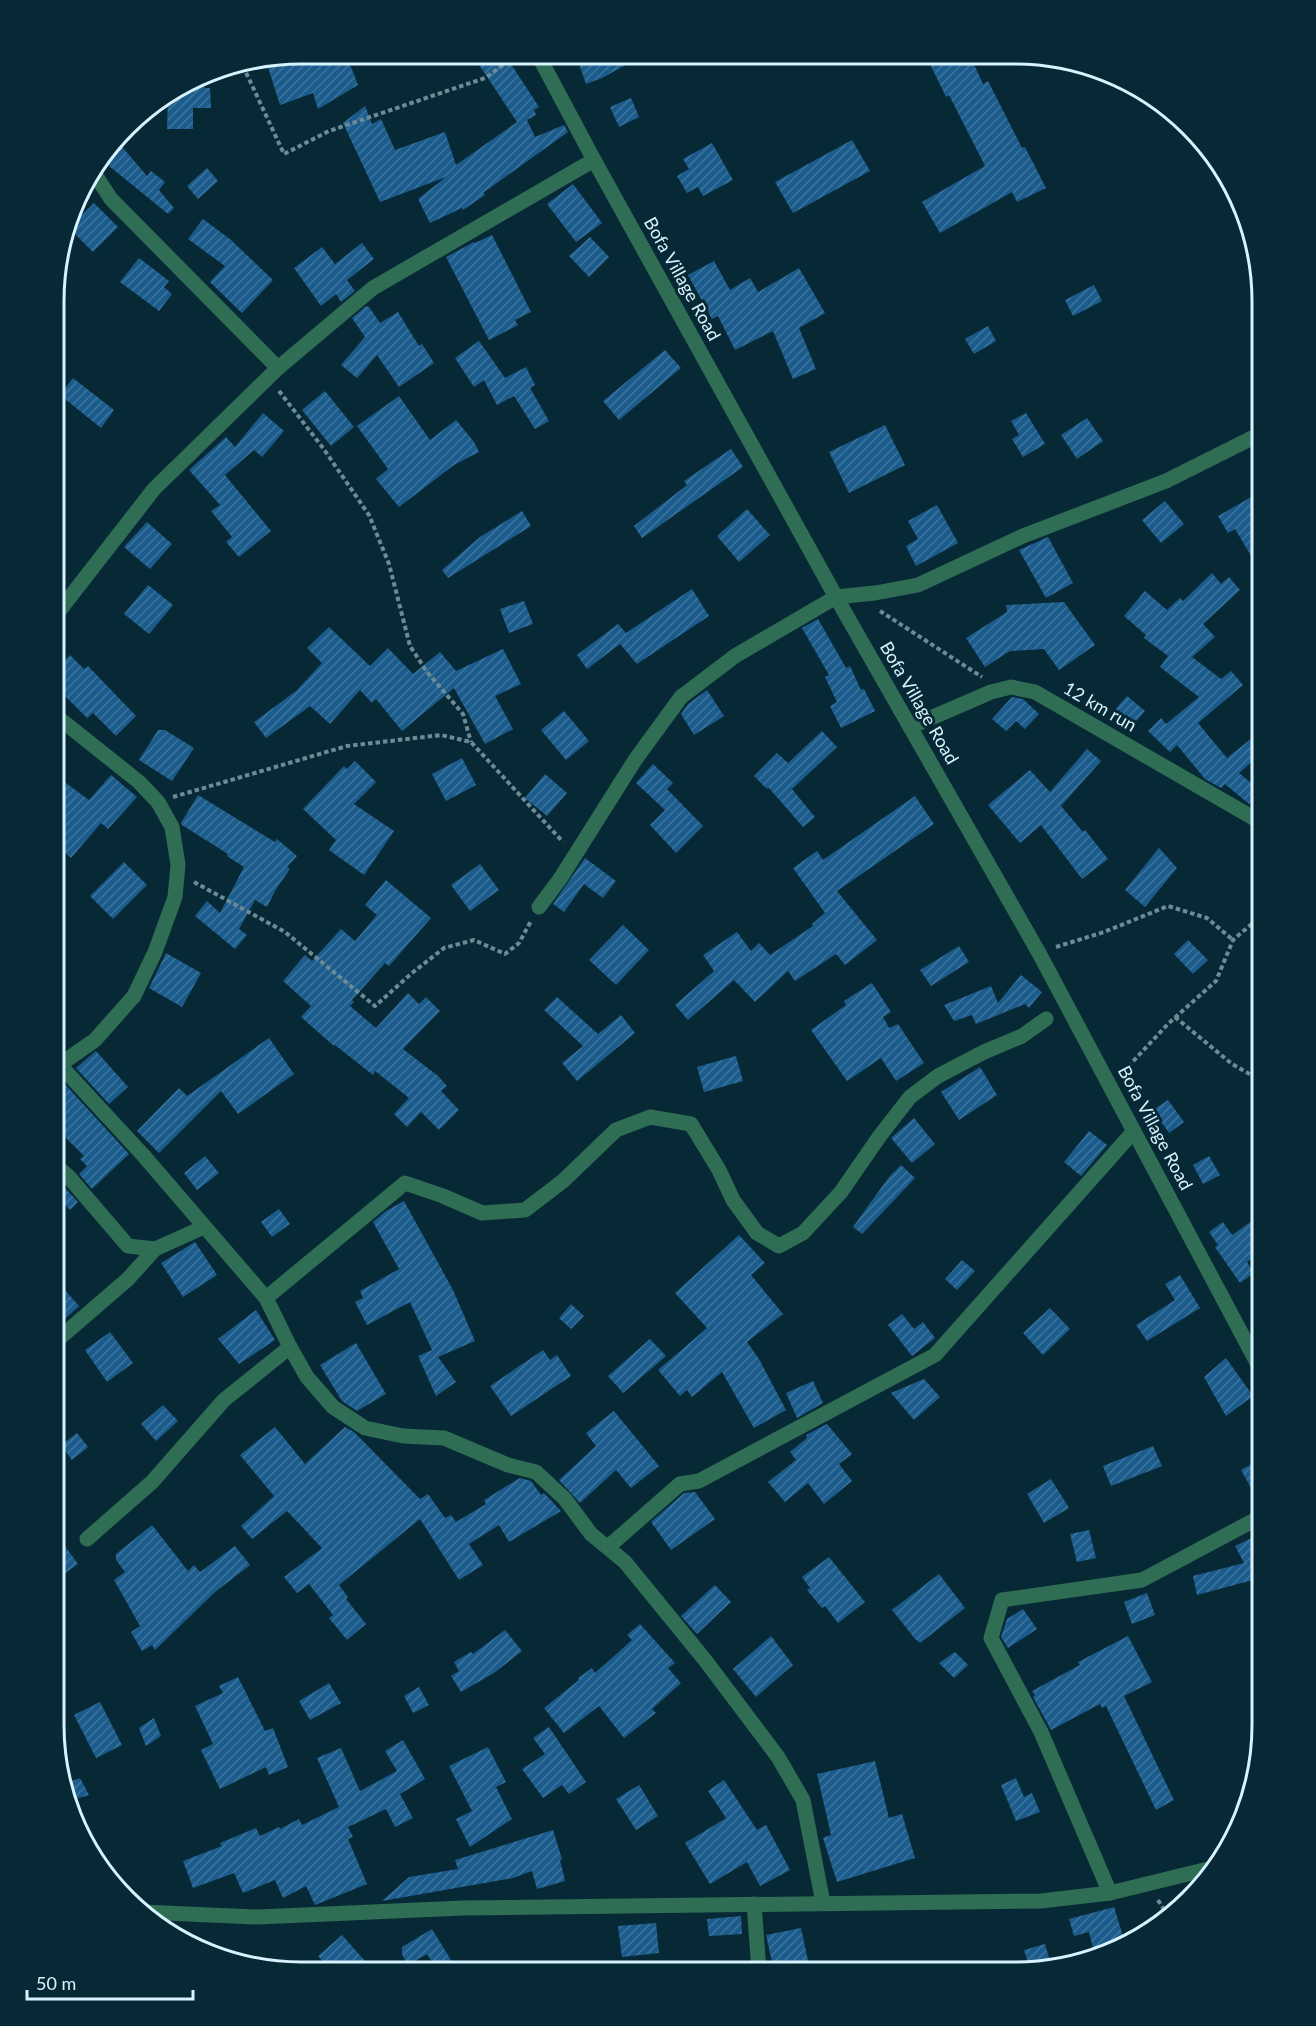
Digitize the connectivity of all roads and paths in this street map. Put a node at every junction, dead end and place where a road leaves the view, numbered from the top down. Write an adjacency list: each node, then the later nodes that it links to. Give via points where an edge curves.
1 (504, 64): 3 (path, via 485,78 329,131 284,154)
2 (543, 64): 4 (street, Bofa Village Road)
3 (246, 72)
4 (594, 160): 6 (street, via 373,288); 9 (street, Bofa Village Road)
5 (98, 180): 6 (street, via 111,199)
6 (273, 373): 10 (street, via 154,489); 14 (path, via 369,515 389,564 410,646 463,714)
7 (1252, 438): 8 (street, via 1166,481 1023,536 918,585)
8 (857, 595): 9 (street); 11 (path)
9 (836, 597): 13 (street, Bofa Village Road); 17 (street, via 735,656 681,697)
10 (64, 605)
11 (1002, 689): 13 (street, 12 km run); 16 (street, 12 km run, via 1035,692)
12 (64, 721): 15 (street)
13 (910, 727): 22 (street, Bofa Village Road)
14 (471, 742): 15 (path, via 441,735 347,746); 17 (path)
15 (158, 802): 18 (street, via 172,827)
16 (1252, 817)
17 (574, 854): 19 (street)
18 (177, 873): 19 (path, via 285,932 375,1006 444,948 474,940 505,954 519,942); 25 (street, via 175,897 134,996 95,1040)
19 (539, 906)
20 (1252, 924): 21 (path)
21 (1233, 940): 22 (path, via 1207,918 1168,906); 23 (path, via 1216,981)
22 (1039, 953): 28 (street, Bofa Village Road)
23 (1175, 1017): 27 (path, via 1232,1064); 28 (path)
24 (1046, 1019): 33 (street, via 1022,1036 938,1076 910,1097 841,1192 803,1233 779,1246 757,1233 733,1200 691,1124 650,1117 616,1130 563,1181 525,1210 482,1213 405,1183)
25 (64, 1061)
26 (64, 1073): 31 (street, via 144,1155)
27 (1252, 1075)
28 (1110, 1086): 29 (street, Bofa Village Road)
29 (1134, 1131): 36 (street, Bofa Village Road); 39 (street, via 935,1355 699,1481 680,1484)
30 (64, 1173): 32 (street, via 128,1246)
31 (204, 1227): 32 (street); 33 (street)
32 (155, 1248): 34 (street, via 128,1279)
33 (266, 1298): 35 (street)
34 (64, 1334)
35 (290, 1347): 38 (street, via 224,1400 152,1482); 39 (street, via 307,1377 333,1407 365,1428 403,1436 444,1438 508,1465 536,1472 565,1499 591,1534)
36 (1252, 1353)
37 (1252, 1521): 41 (street, via 1142,1580 1002,1600 991,1638 1041,1732)
38 (87, 1539)
39 (608, 1547): 43 (street, via 625,1562 705,1660 778,1757 803,1800)
40 (1201, 1871): 41 (street)
41 (1110, 1893): 43 (street, via 1041,1901)
42 (754, 1904): 43 (street); 44 (street, via 463,1908 258,1917); 45 (street)
43 (824, 1904)
44 (158, 1913)
45 (758, 1962)

